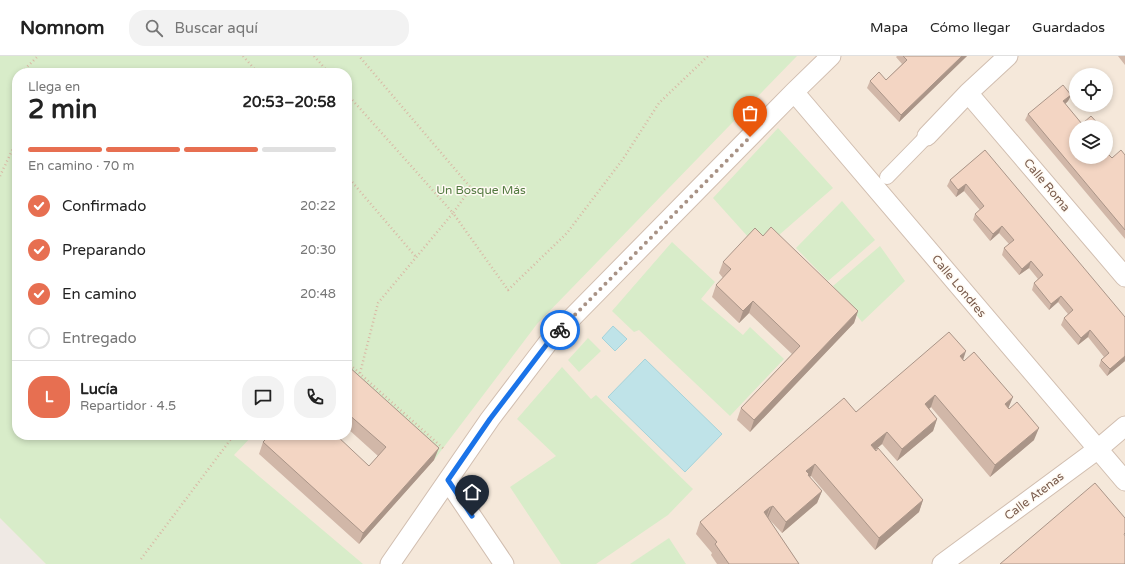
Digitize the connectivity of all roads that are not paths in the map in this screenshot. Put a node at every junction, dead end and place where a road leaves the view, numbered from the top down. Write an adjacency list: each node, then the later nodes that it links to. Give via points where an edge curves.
1 (831, 56): 3 (street)
2 (1008, 56): 4 (street)
3 (794, 92): 9 (street, Calle Londres); 10 (street, via 550,340)
4 (968, 93): 5 (street); 7 (street, Calle Roma)
5 (926, 136): 6 (street)
6 (887, 178)
7 (1125, 277)
8 (1125, 426): 9 (street, Calle Atenas)
9 (1098, 449): 11 (street, Calle Londres); 14 (street, Calle Atenas)
10 (448, 480): 12 (street); 13 (street)
11 (1125, 481)
12 (390, 564)
13 (504, 564)
14 (942, 564)

